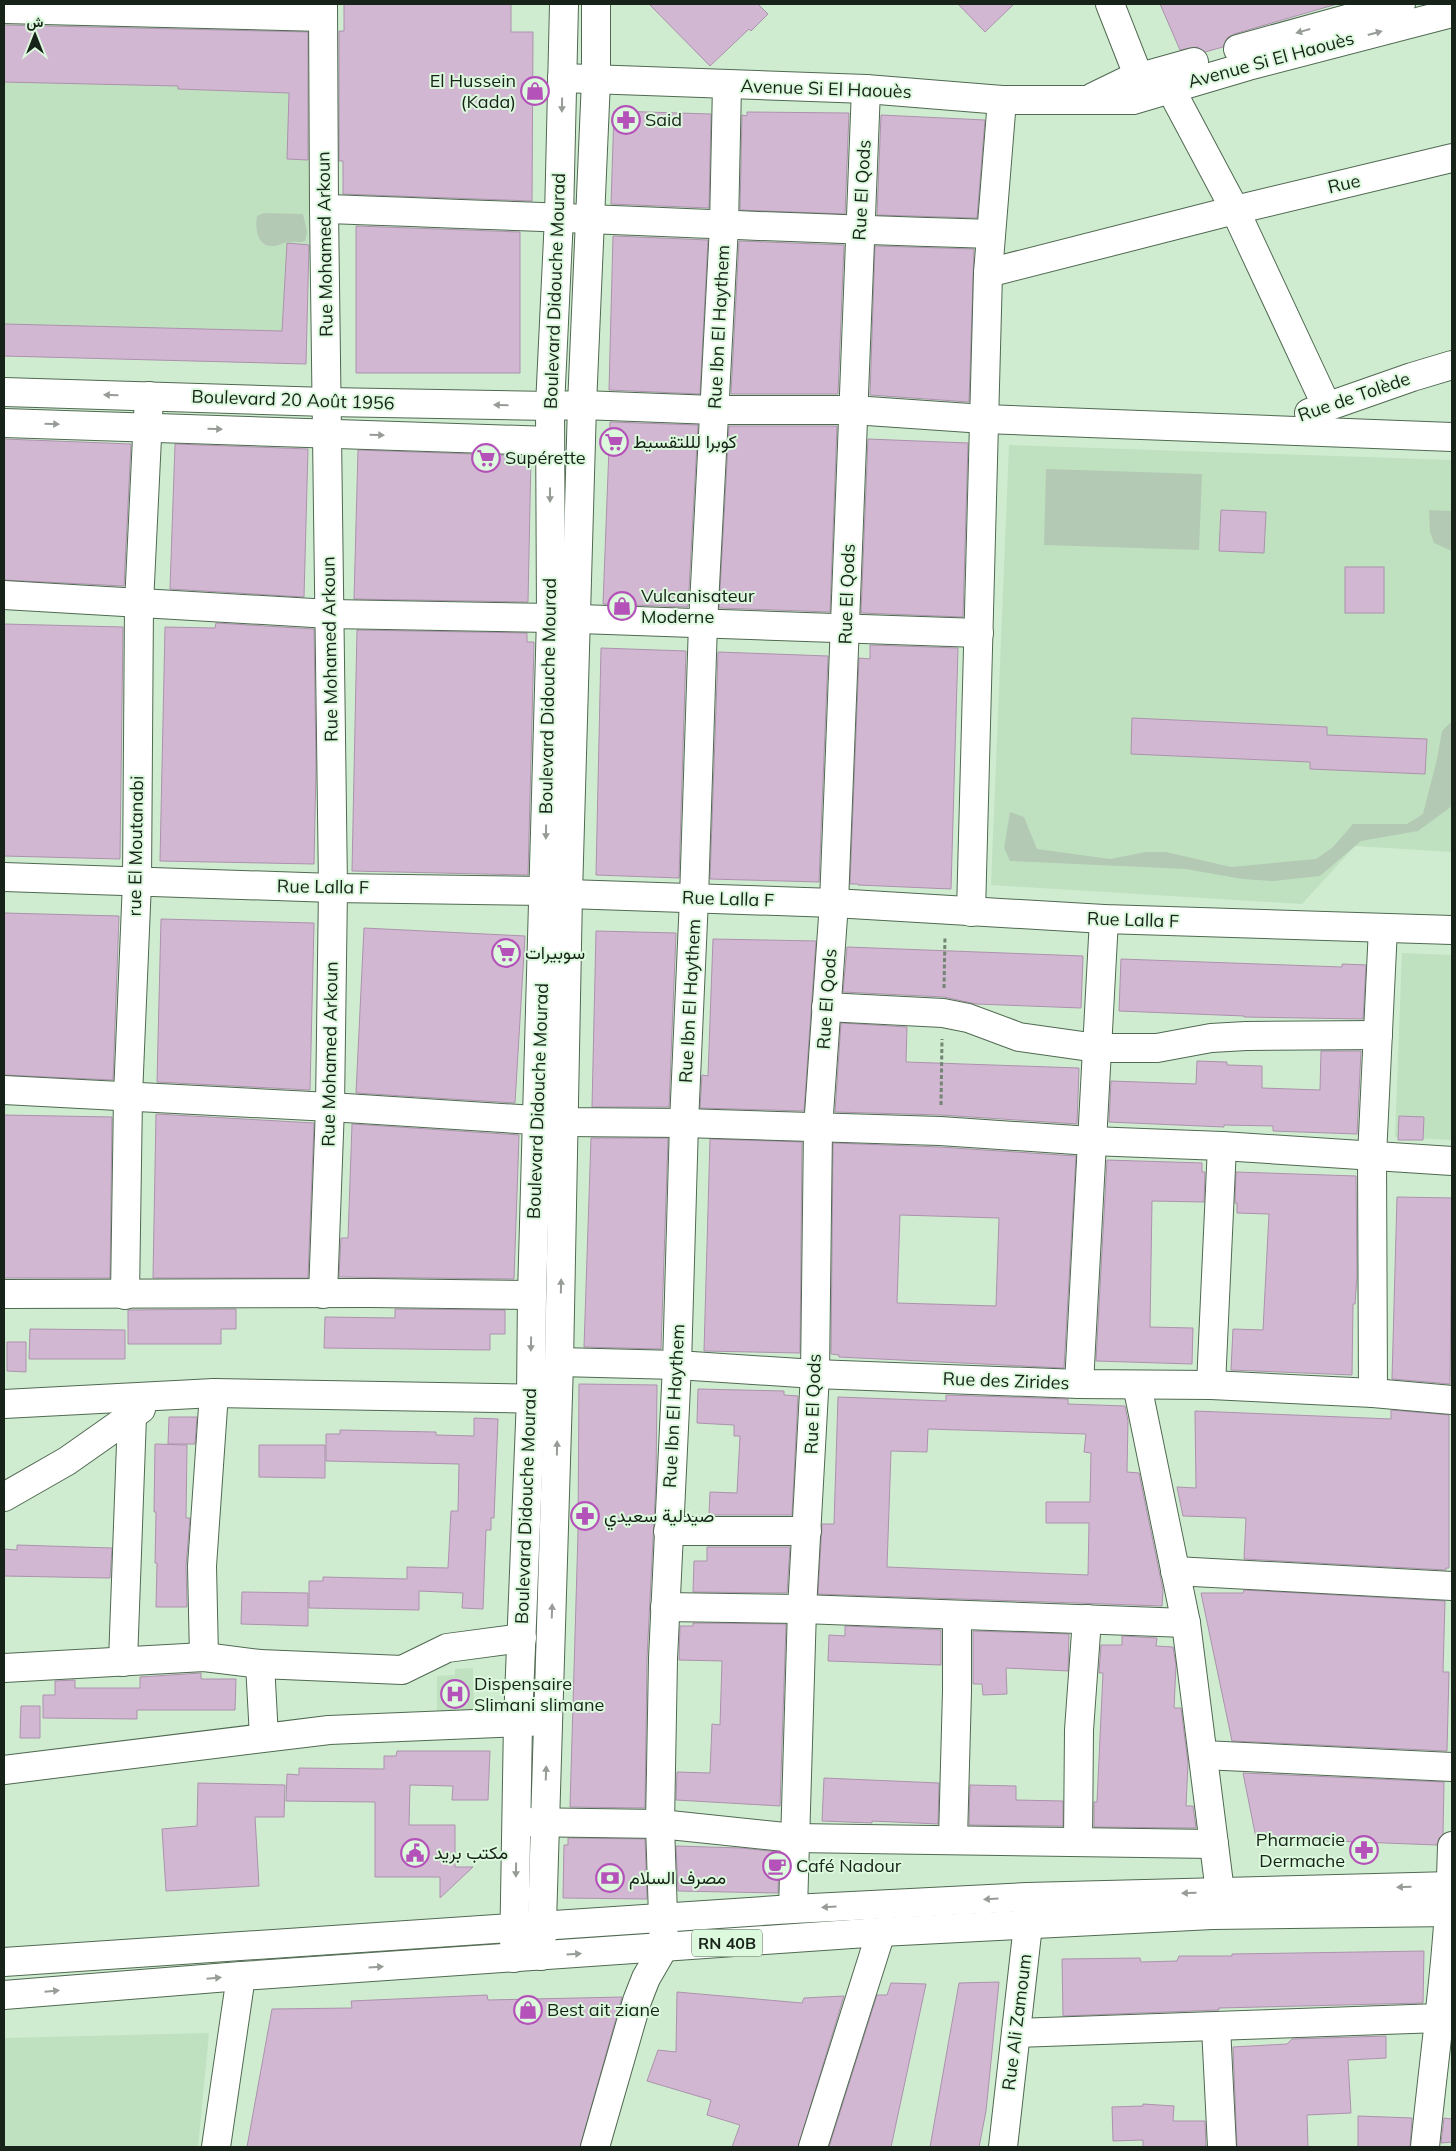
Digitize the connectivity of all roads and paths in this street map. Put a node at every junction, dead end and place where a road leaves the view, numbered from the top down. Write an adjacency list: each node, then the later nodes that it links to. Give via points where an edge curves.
1 (564, 4): 8 (street, Boulevard Didouche Mourad)
2 (596, 4): 9 (street, Boulevard Didouche Mourad)
3 (1110, 4): 11 (street)
4 (1401, 4): 11 (street, Avenue Si El Haouès, one-way to 11)
5 (4, 9): 6 (street)
6 (323, 10): 15 (street, Rue Mohamed Arkoun)
7 (1452, 13): 11 (street, Avenue Si El Haouès, one-way to 7)
8 (562, 78): 9 (street, Avenue Si El Haouès); 17 (street, Boulevard Didouche Mourad, one-way to 17)
9 (596, 80): 10 (street, Avenue Si El Haouès); 18 (street, Boulevard Didouche Mourad)
10 (727, 85): 12 (street, Avenue Si El Haouès); 19 (street, Rue Ibn El Haythem)
11 (1152, 87): 13 (street, Avenue Si El Haouès, via 1118,84 1090,99); 16 (street)
12 (866, 89): 13 (street, Avenue Si El Haouès); 20 (street, Rue El Qods)
13 (1002, 100): 21 (street)
14 (1452, 158): 16 (street, Rue)
15 (324, 209): 17 (street); 26 (street, Rue Mohamed Arkoun)
16 (1235, 210): 22 (street, Rue); 29 (street)
17 (559, 217): 18 (street); 28 (street, Boulevard Didouche Mourad)
18 (591, 220): 19 (street); 27 (street, Boulevard Didouche Mourad)
19 (724, 226): 20 (street); 30 (street, Rue Ibn El Haythem)
20 (860, 229): 21 (street); 31 (street, Rue El Qods)
21 (991, 234): 22 (street)
22 (988, 273): 32 (street)
23 (1452, 365): 29 (street, Rue de Tolède)
24 (4, 392): 25 (street, Boulevard 20 Août 1956, one-way to 24)
25 (149, 396): 26 (street, Boulevard 20 Août 1956); 34 (street, rue El Moutanabi)
26 (327, 402): 28 (street, Boulevard 20 Août 1956, one-way to 26); 36 (street, Rue Mohamed Arkoun)
27 (582, 405): 28 (street, Boulevard 20 Août 1956); 30 (street, Boulevard 20 Août 1956); 42 (street, Boulevard Didouche Mourad)
28 (550, 406): 38 (street, Boulevard Didouche Mourad)
29 (1327, 408): 35 (street, Rue de Tolède)
30 (714, 410): 31 (street, Boulevard 20 Août 1956); 43 (street, Rue Ibn El Haythem)
31 (853, 410): 32 (street, Boulevard 20 Août 1956); 44 (street, Rue El Qods)
32 (984, 420): 35 (street, Boulevard 20 Août 1956); 45 (street)
33 (4, 423): 34 (street, Boulevard 20 Août 1956, one-way to 34)
34 (146, 427): 36 (street, Boulevard 20 Août 1956, one-way to 36); 40 (street, rue El Moutanabi)
35 (1257, 430): 37 (street, Boulevard 20 Août 1956)
36 (327, 433): 38 (street, Boulevard 20 Août 1956, one-way to 38); 41 (street, Rue Mohamed Arkoun)
37 (1452, 437)
38 (550, 440): 42 (street, Boulevard Didouche Mourad, one-way to 42)
39 (4, 595): 40 (street)
40 (139, 604): 41 (street); 47 (street, rue El Moutanabi)
41 (330, 614): 42 (street); 48 (street, Rue Mohamed Arkoun)
42 (564, 619): 43 (street); 49 (street, Boulevard Didouche Mourad)
43 (703, 624): 44 (street); 50 (street, Rue Ibn El Haythem)
44 (846, 630): 45 (street); 51 (street, Rue El Qods)
45 (979, 633): 52 (street)
46 (4, 877): 47 (street, Rue Lalla F)
47 (136, 882): 48 (street, Rue Lalla F); 60 (street, rue El Moutanabi)
48 (333, 888): 49 (street, Rue Lalla F); 61 (street, Rue Mohamed Arkoun)
49 (556, 893): 50 (street, Rue Lalla F); 62 (street, Boulevard Didouche Mourad); 63 (street, Boulevard Didouche Mourad)
50 (694, 898): 51 (street, Rue Lalla F); 64 (street, Rue Ibn El Haythem)
51 (834, 903): 52 (street, Rue Lalla F); 56 (street, Rue El Qods)
52 (971, 912): 53 (street, Rue Lalla F)
53 (1104, 919): 54 (street, Rue Lalla F); 58 (street)
54 (1383, 928): 55 (street, Rue Lalla F); 57 (street)
55 (1452, 930)
56 (826, 1008): 58 (street, via 943,1013 968,1018 1019,1037); 65 (street, Rue El Qods)
57 (1378, 1035): 58 (street, via 1246,1036 1212,1038 1157,1048); 68 (street)
58 (1097, 1048): 66 (street)
59 (4, 1090): 60 (street)
60 (128, 1096): 61 (street); 72 (street, rue El Moutanabi)
61 (330, 1107): 62 (street); 71 (street, Rue Mohamed Arkoun)
62 (538, 1120): 63 (street); 73 (street, Boulevard Didouche Mourad)
63 (565, 1122): 64 (street); 74 (street, Boulevard Didouche Mourad, one-way to 63)
64 (684, 1123): 65 (street); 75 (street, Rue Ibn El Haythem)
65 (818, 1128): 66 (street, via 940,1131); 76 (street, Rue El Qods)
66 (1091, 1141): 67 (street); 77 (street)
67 (1222, 1146): 68 (street); 79 (street)
68 (1372, 1156): 69 (street); 81 (street)
69 (1452, 1161)
70 (4, 1294): 72 (street)
71 (323, 1294): 72 (street); 73 (street)
72 (125, 1295)
73 (532, 1295): 83 (street, Boulevard Didouche Mourad, one-way to 83)
74 (560, 1362): 75 (street, Rue des Zirides); 84 (street, Boulevard Didouche Mourad)
75 (677, 1365): 76 (street, Rue des Zirides); 89 (street, Rue Ibn El Haythem)
76 (815, 1374): 77 (street, Rue des Zirides); 90 (street, Rue El Qods)
77 (1079, 1384): 78 (street, Rue des Zirides)
78 (1137, 1384): 79 (street, Rue des Zirides); 91 (street)
79 (1211, 1385): 81 (street, Rue des Zirides)
80 (214, 1393): 82 (street); 83 (street); 99 (street, via 202,1566)
81 (1373, 1393): 85 (street, Rue des Zirides)
82 (159, 1396): 86 (street); 87 (street)
83 (531, 1398): 84 (street); 98 (street, Boulevard Didouche Mourad)
84 (558, 1400): 103 (street, Boulevard Didouche Mourad, one-way to 84)
85 (1452, 1400)
86 (4, 1404)
87 (132, 1416): 88 (street, via 66,1462); 100 (street)
88 (4, 1497)
89 (668, 1530): 90 (street); 93 (street, Rue Ibn El Haythem)
90 (807, 1531): 94 (street, Rue El Qods)
91 (1175, 1571): 92 (street); 97 (street)
92 (1452, 1586)
93 (665, 1607): 94 (street); 111 (street, Rue Ibn El Haythem)
94 (802, 1609): 95 (street); 112 (street, Rue El Qods)
95 (957, 1615): 96 (street); 113 (street)
96 (1087, 1619): 97 (street); 114 (street, via 1079,1730)
97 (1186, 1623): 106 (street)
98 (522, 1638): 101 (street, via 447,1648 402,1670); 104 (street, Boulevard Didouche Mourad)
99 (204, 1658): 100 (street); 101 (street)
100 (123, 1662): 102 (street)
101 (260, 1664): 105 (street)
102 (4, 1668)
103 (548, 1721): 104 (street); 110 (street, Boulevard Didouche Mourad, one-way to 103)
104 (518, 1722): 105 (street, via 329,1730); 109 (street, Boulevard Didouche Mourad)
105 (264, 1737): 108 (street)
106 (1203, 1756): 107 (street); 115 (street)
107 (1452, 1767)
108 (4, 1770)
109 (517, 1822): 110 (street); 123 (street, Boulevard Didouche Mourad, one-way to 123)
110 (544, 1822): 111 (street); 123 (street, Boulevard Didouche Mourad)
111 (660, 1824): 112 (street); 121 (street, Rue Ibn El Haythem)
112 (794, 1838): 113 (street); 120 (street, Rue El Qods)
113 (953, 1839): 114 (street)
114 (1078, 1842): 115 (street)
115 (1214, 1844): 117 (street)
116 (1452, 1846): 119 (street)
117 (1220, 1892): 118 (street, RN 40B, one-way to 118); 119 (street, RN 40B, one-way to 117)
118 (1027, 1897): 120 (street, RN 40B, one-way to 120); 122 (street, Rue Ali Zamoum)
119 (1451, 1899): 122 (street, RN 40B); 130 (street)
120 (793, 1909): 121 (street, RN 40B)
121 (663, 1917): 123 (street, RN 40B); 125 (street, Rue Ibn El Haythem)
122 (1028, 1925): 124 (street, RN 40B); 132 (street, Rue Ali Zamoum)
123 (528, 1927): 126 (street, Boulevard Didouche Mourad); 127 (street, RN 40B)
124 (880, 1932): 125 (street, RN 40B); 136 (street)
125 (664, 1947): 126 (street, RN 40B, one-way to 125); 135 (street, via 637,2001)
126 (528, 1957): 128 (street, RN 40B, one-way to 126)
127 (4, 1962)
128 (241, 1976): 129 (street, RN 40B, one-way to 128); 134 (street)
129 (4, 1994)
130 (1440, 2018): 131 (street); 133 (street)
131 (1216, 2027): 132 (street); 138 (street)
132 (1016, 2032): 137 (street, Rue Ali Zamoum)
133 (1442, 2069): 139 (street)
134 (216, 2147)
135 (595, 2147)
136 (813, 2147)
137 (1003, 2147)
138 (1222, 2147)
139 (1424, 2147)

